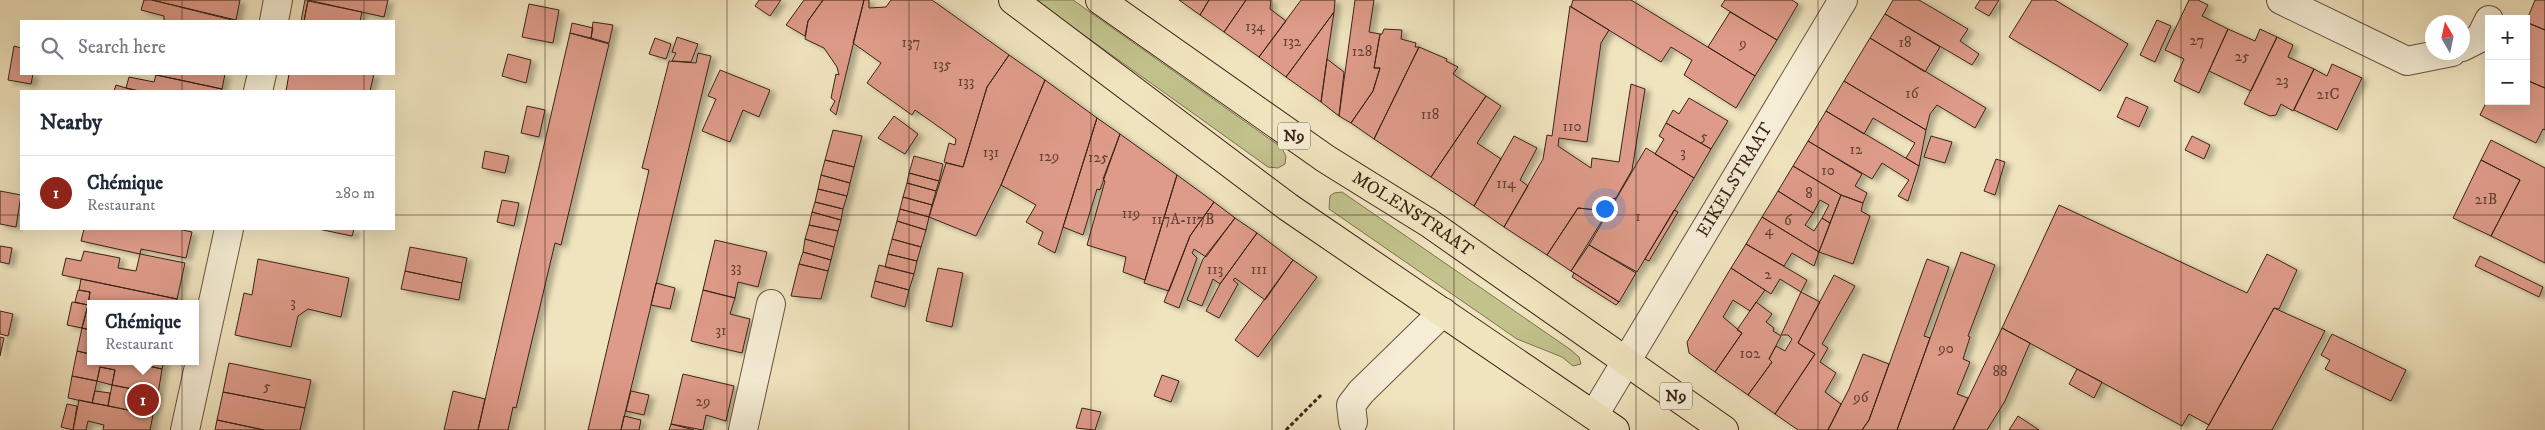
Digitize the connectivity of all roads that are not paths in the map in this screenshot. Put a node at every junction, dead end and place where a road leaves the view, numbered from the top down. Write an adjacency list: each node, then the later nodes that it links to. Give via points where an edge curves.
1 (278, 0): 8 (street)
2 (1013, 0): 16 (main road, via 1288,208)
3 (1100, 0): 17 (main road, MOLENSTRAAT / N9, via 1326,159 1429,223)
4 (1843, 0): 17 (street, EIKELSTRAAT)
5 (2281, 0): 11 (street, via 2407,61)
6 (2498, 0): 7 (street)
7 (2491, 15)
8 (274, 20)
9 (2485, 27): 10 (street, via 2480,38)
10 (2470, 43)
11 (2425, 57)
12 (262, 75): 13 (street)
13 (258, 90)
14 (229, 230): 20 (street)
15 (771, 304): 21 (street)
16 (1443, 312): 18 (street, via 1360,392 1351,405); 19 (main road)
17 (1627, 362): 19 (street, EIKELSTRAAT); 22 (main road, MOLENSTRAAT / N9)
18 (1353, 422)
19 (1605, 423)
20 (185, 430)
21 (743, 430)
22 (1724, 430)

